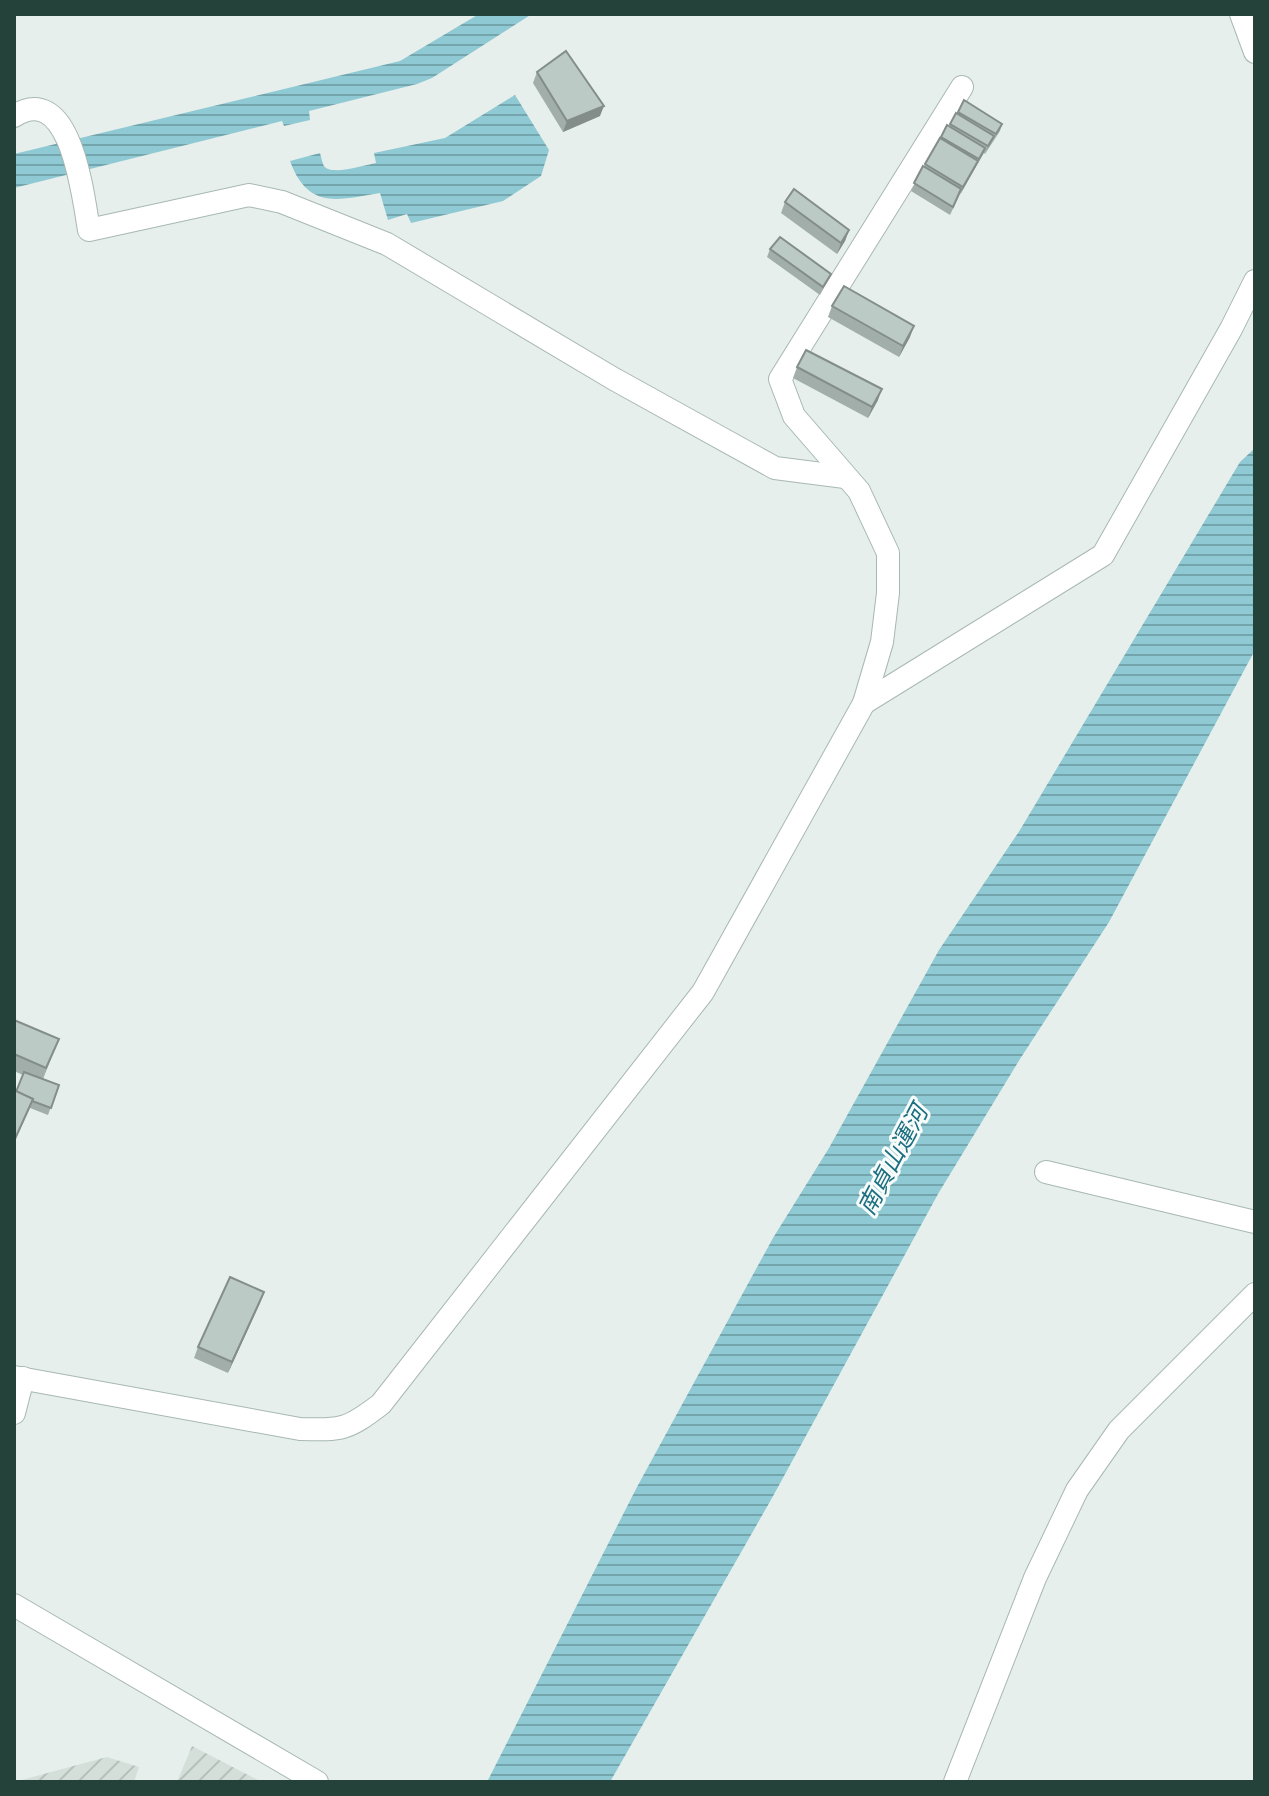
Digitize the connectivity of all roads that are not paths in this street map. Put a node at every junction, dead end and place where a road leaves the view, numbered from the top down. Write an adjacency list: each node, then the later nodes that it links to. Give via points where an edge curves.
1 (1241, 14): 2 (street)
2 (1255, 52)
3 (962, 87): 6 (street, via 780,379 794,416)
4 (14, 116): 6 (street, via 43,109 65,131 89,230 249,195 282,202 387,244 775,468)
5 (1255, 281): 7 (street, via 1103,555)
6 (845, 477): 7 (street, via 859,491 888,553 882,642)
7 (864, 703): 11 (street, via 703,992 381,1404 353,1426 300,1429)
8 (1046, 1172): 9 (street)
9 (1255, 1222)
10 (1255, 1294): 15 (street, via 1119,1430 1077,1490 1035,1578)
11 (19, 1377): 12 (street)
12 (14, 1413)
13 (14, 1605): 14 (street)
14 (317, 1782)
15 (955, 1782)

